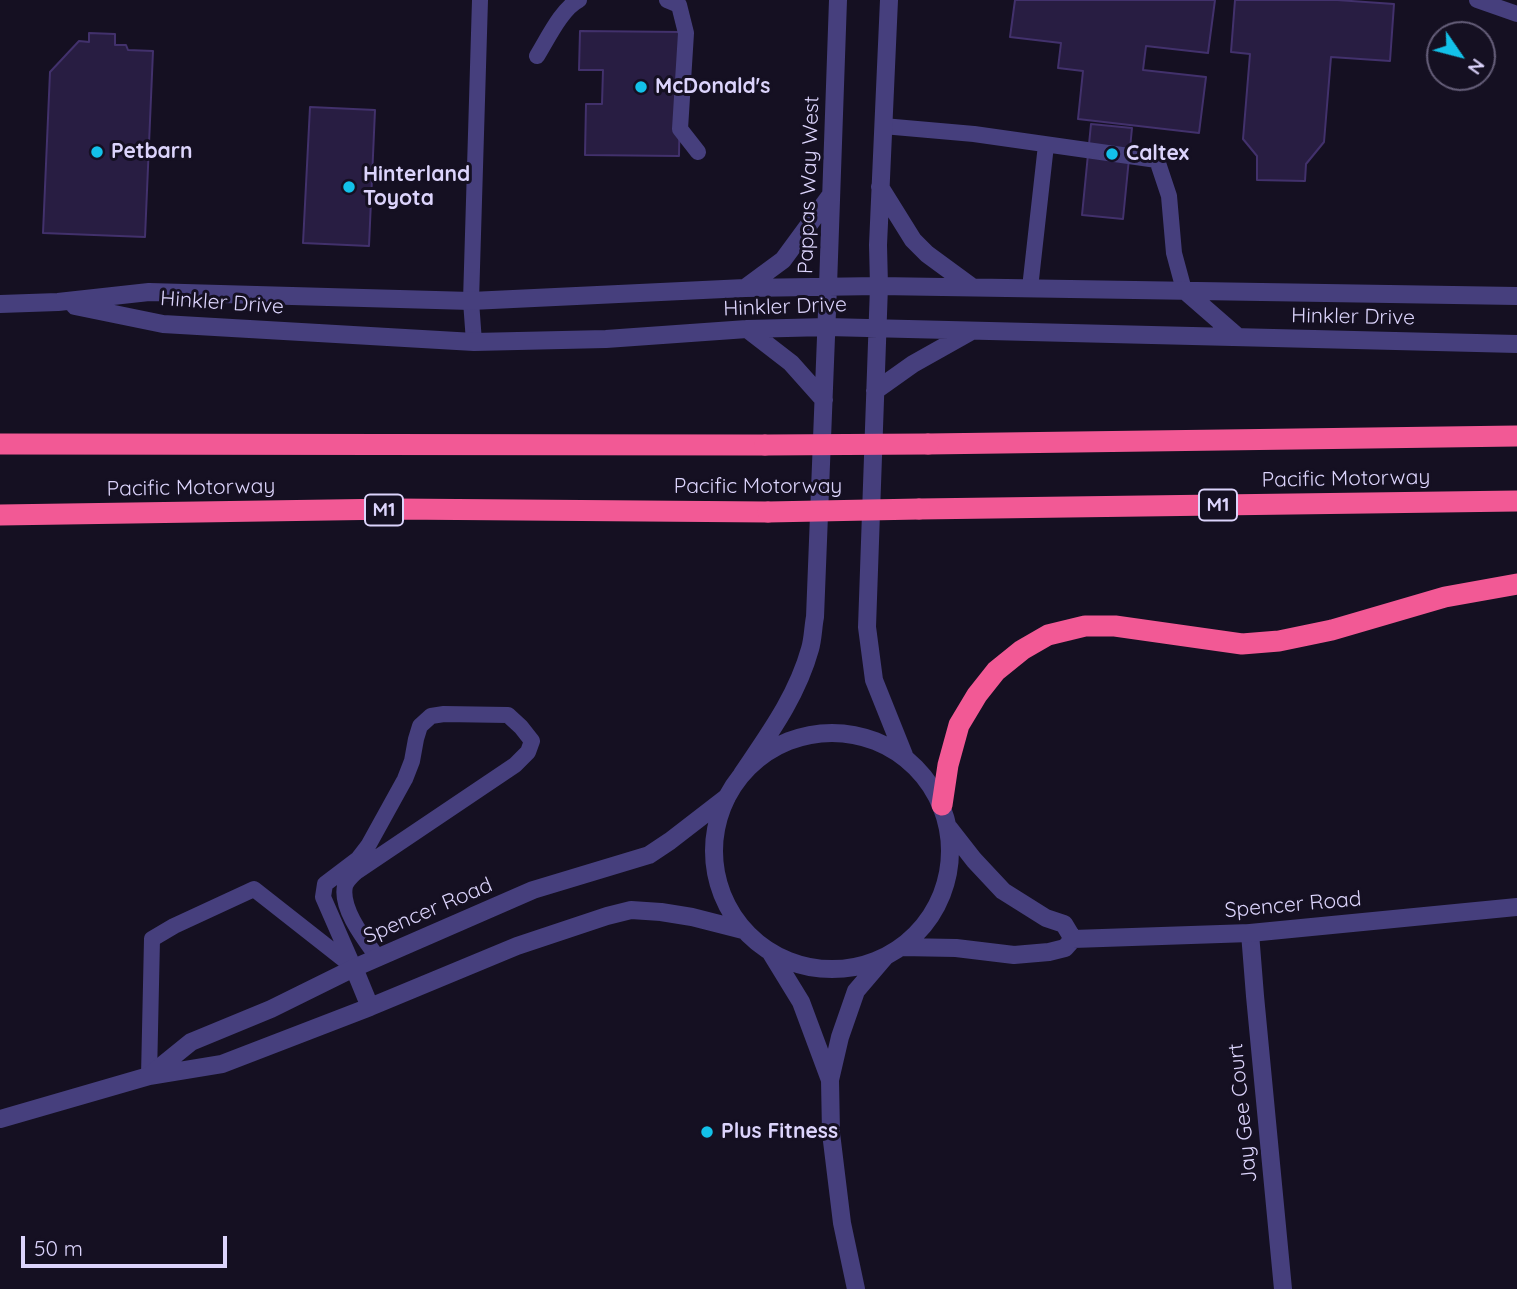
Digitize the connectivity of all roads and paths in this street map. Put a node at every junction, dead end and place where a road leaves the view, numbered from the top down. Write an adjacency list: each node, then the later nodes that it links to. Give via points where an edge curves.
1 (480, 0): 21 (lane)
2 (579, 0): 8 (lane, via 559,20)
3 (667, 0): 11 (lane, via 679,5 686,33 680,129)
4 (838, 0): 13 (street, Pappas Way West)
5 (889, 0): 9 (street)
6 (1477, 0): 7 (lane)
7 (1517, 14)
8 (537, 56)
9 (883, 125): 10 (lane); 12 (street)
10 (1046, 145): 18 (lane); 19 (lane, via 1157,160 1170,196 1174,253)
11 (698, 152)
12 (880, 187): 15 (street); 16 (street, via 914,240)
13 (830, 196): 14 (street, Pappas Way West); 17 (street, via 783,260)
14 (828, 286): 15 (street, Hinkler Drive); 17 (street, Hinkler Drive); 24 (street, Pappas Way West)
15 (879, 286): 16 (street, Hinkler Drive); 25 (street)
16 (972, 287): 18 (street, Hinkler Drive)
17 (745, 288): 21 (street, Hinkler Drive)
18 (1030, 288): 19 (street, Hinkler Drive)
19 (1184, 290): 20 (street, Hinkler Drive); 28 (street)
20 (1517, 296)
21 (471, 301): 22 (street, Hinkler Drive, via 149,292); 29 (lane)
22 (58, 302): 23 (street, Hinkler Drive); 29 (street, Hinkler Drive, via 163,324)
23 (0, 304)
24 (827, 327): 25 (street, Hinkler Drive); 26 (street, Hinkler Drive); 32 (street, Pappas Way West)
25 (877, 328): 27 (street, Hinkler Drive); 31 (street)
26 (747, 329): 29 (street, Hinkler Drive); 32 (street, via 791,363)
27 (973, 331): 28 (street, Hinkler Drive); 31 (street)
28 (1238, 337): 30 (street, Hinkler Drive)
29 (474, 342)
30 (1517, 344)
31 (875, 391): 38 (street, via 867,627 874,680)
32 (824, 400): 39 (street, Pappas Way West, via 810,647 799,682)
33 (1517, 436): 34 (highway, Pacific Motorway, bridge, via 765,445)
34 (0, 444)
35 (1517, 501): 36 (highway, Pacific Motorway / M1, bridge, via 768,512 395,509)
36 (0, 515)
37 (1517, 584): 41 (highway, via 1445,597 1279,641 1242,644 1115,626 1085,626 1048,635 996,671 977,695 959,725)
38 (904, 755): 39 (street, via 872,738 837,732 802,736 769,750); 41 (street, via 926,778)
39 (742, 774): 40 (street)
40 (727, 797): 44 (street, via 715,830 715,866 724,900); 50 (street, Spencer Road, via 649,855 533,890)
41 (942, 805): 42 (street)
42 (949, 828): 46 (street, via 1003,891 1064,924); 47 (street, via 950,862 943,894 926,923)
43 (1517, 907): 45 (street, Spencer Road)
44 (743, 930): 48 (street); 52 (street, Spencer Road, via 692,917 631,911 517,946)
45 (1250, 933): 46 (street, Spencer Road); 57 (street, Jay Gee Court)
46 (1073, 939): 47 (street, Spencer Road, via 1065,948 1049,953 1014,955)
47 (901, 947): 49 (street)
48 (771, 953): 49 (street, via 808,967 847,969); 54 (street, via 801,1002)
49 (884, 957): 54 (street, via 856,991)
50 (378, 958): 51 (street, Spencer Road); 51 (lane, via 346,902 349,878 528,752 532,741 508,715 444,714 432,716 420,726 405,779 369,846 325,884 323,897)
51 (354, 968): 52 (street); 53 (street, Spencer Road, via 191,1042); 53 (lane, via 254,889 174,926 152,939)
52 (370, 1007): 53 (street, Spencer Road, via 222,1065)
53 (149, 1076): 55 (street, Spencer Road)
54 (830, 1080): 56 (street, via 842,1223)
55 (0, 1119)
56 (856, 1289)
57 (1283, 1289)

